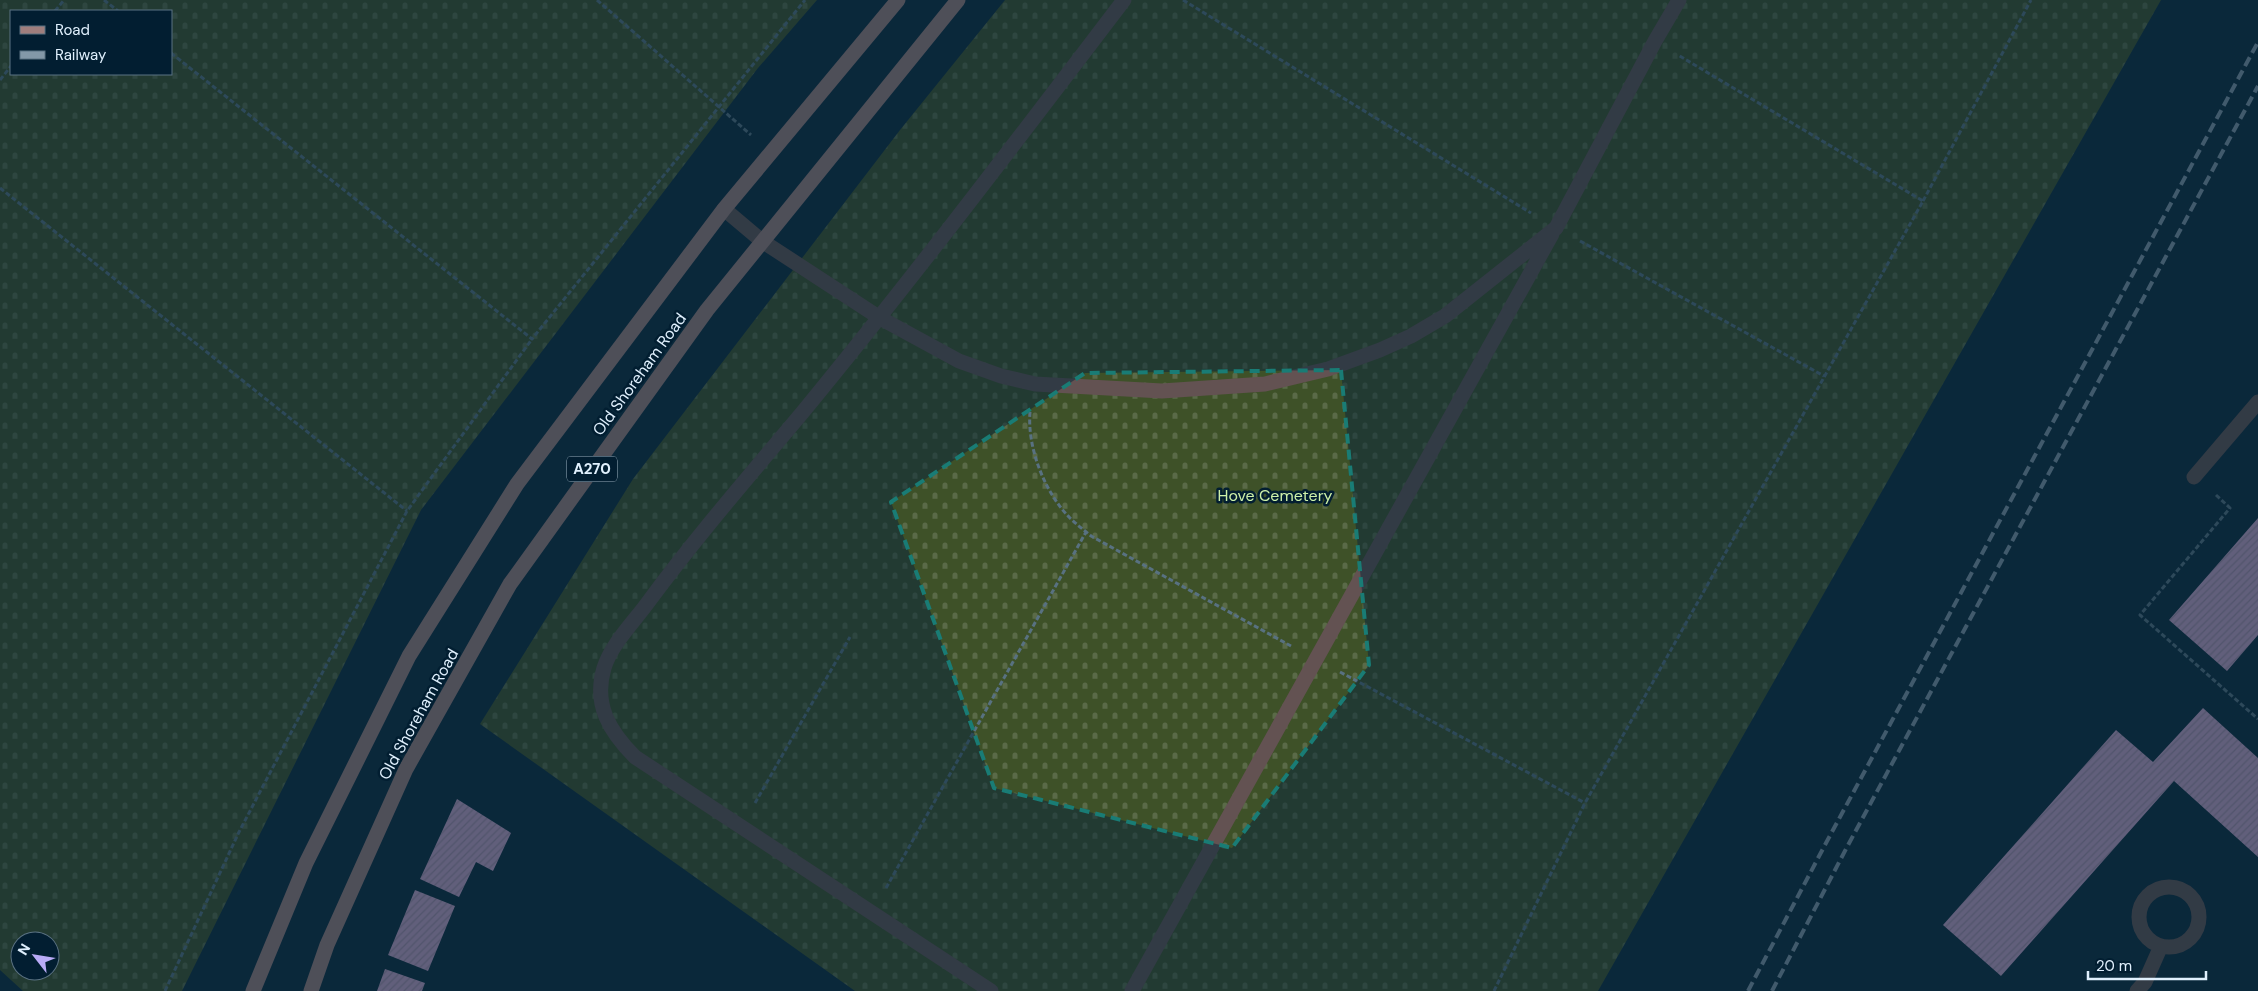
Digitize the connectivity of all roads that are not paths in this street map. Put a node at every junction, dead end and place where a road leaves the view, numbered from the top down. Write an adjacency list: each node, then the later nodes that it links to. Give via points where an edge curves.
1 (898, 0): 5 (main road, Old Shoreham Road / A270)
2 (958, 0): 7 (main road, Old Shoreham Road / A270)
3 (1124, 0): 8 (street)
4 (1680, 0): 6 (street)
5 (724, 209): 7 (street); 12 (main road, Old Shoreham Road / A270, via 517,484 409,656 306,863)
6 (1556, 228): 8 (street, via 1445,316 1411,336 1328,369 1265,384 1162,391 1035,384 960,361); 15 (street)
7 (762, 241): 8 (street); 13 (main road, Old Shoreham Road / A270, via 707,310 510,584 406,769 327,945)
8 (880, 318): 14 (street, via 682,557 614,649 604,668 602,704 616,738 635,757)
9 (2258, 402): 10 (street)
10 (2194, 477)
11 (2161, 946): 16 (street, via 2145,982)
12 (254, 991)
13 (311, 991)
14 (991, 991)
15 (1132, 991)
16 (2137, 991)

